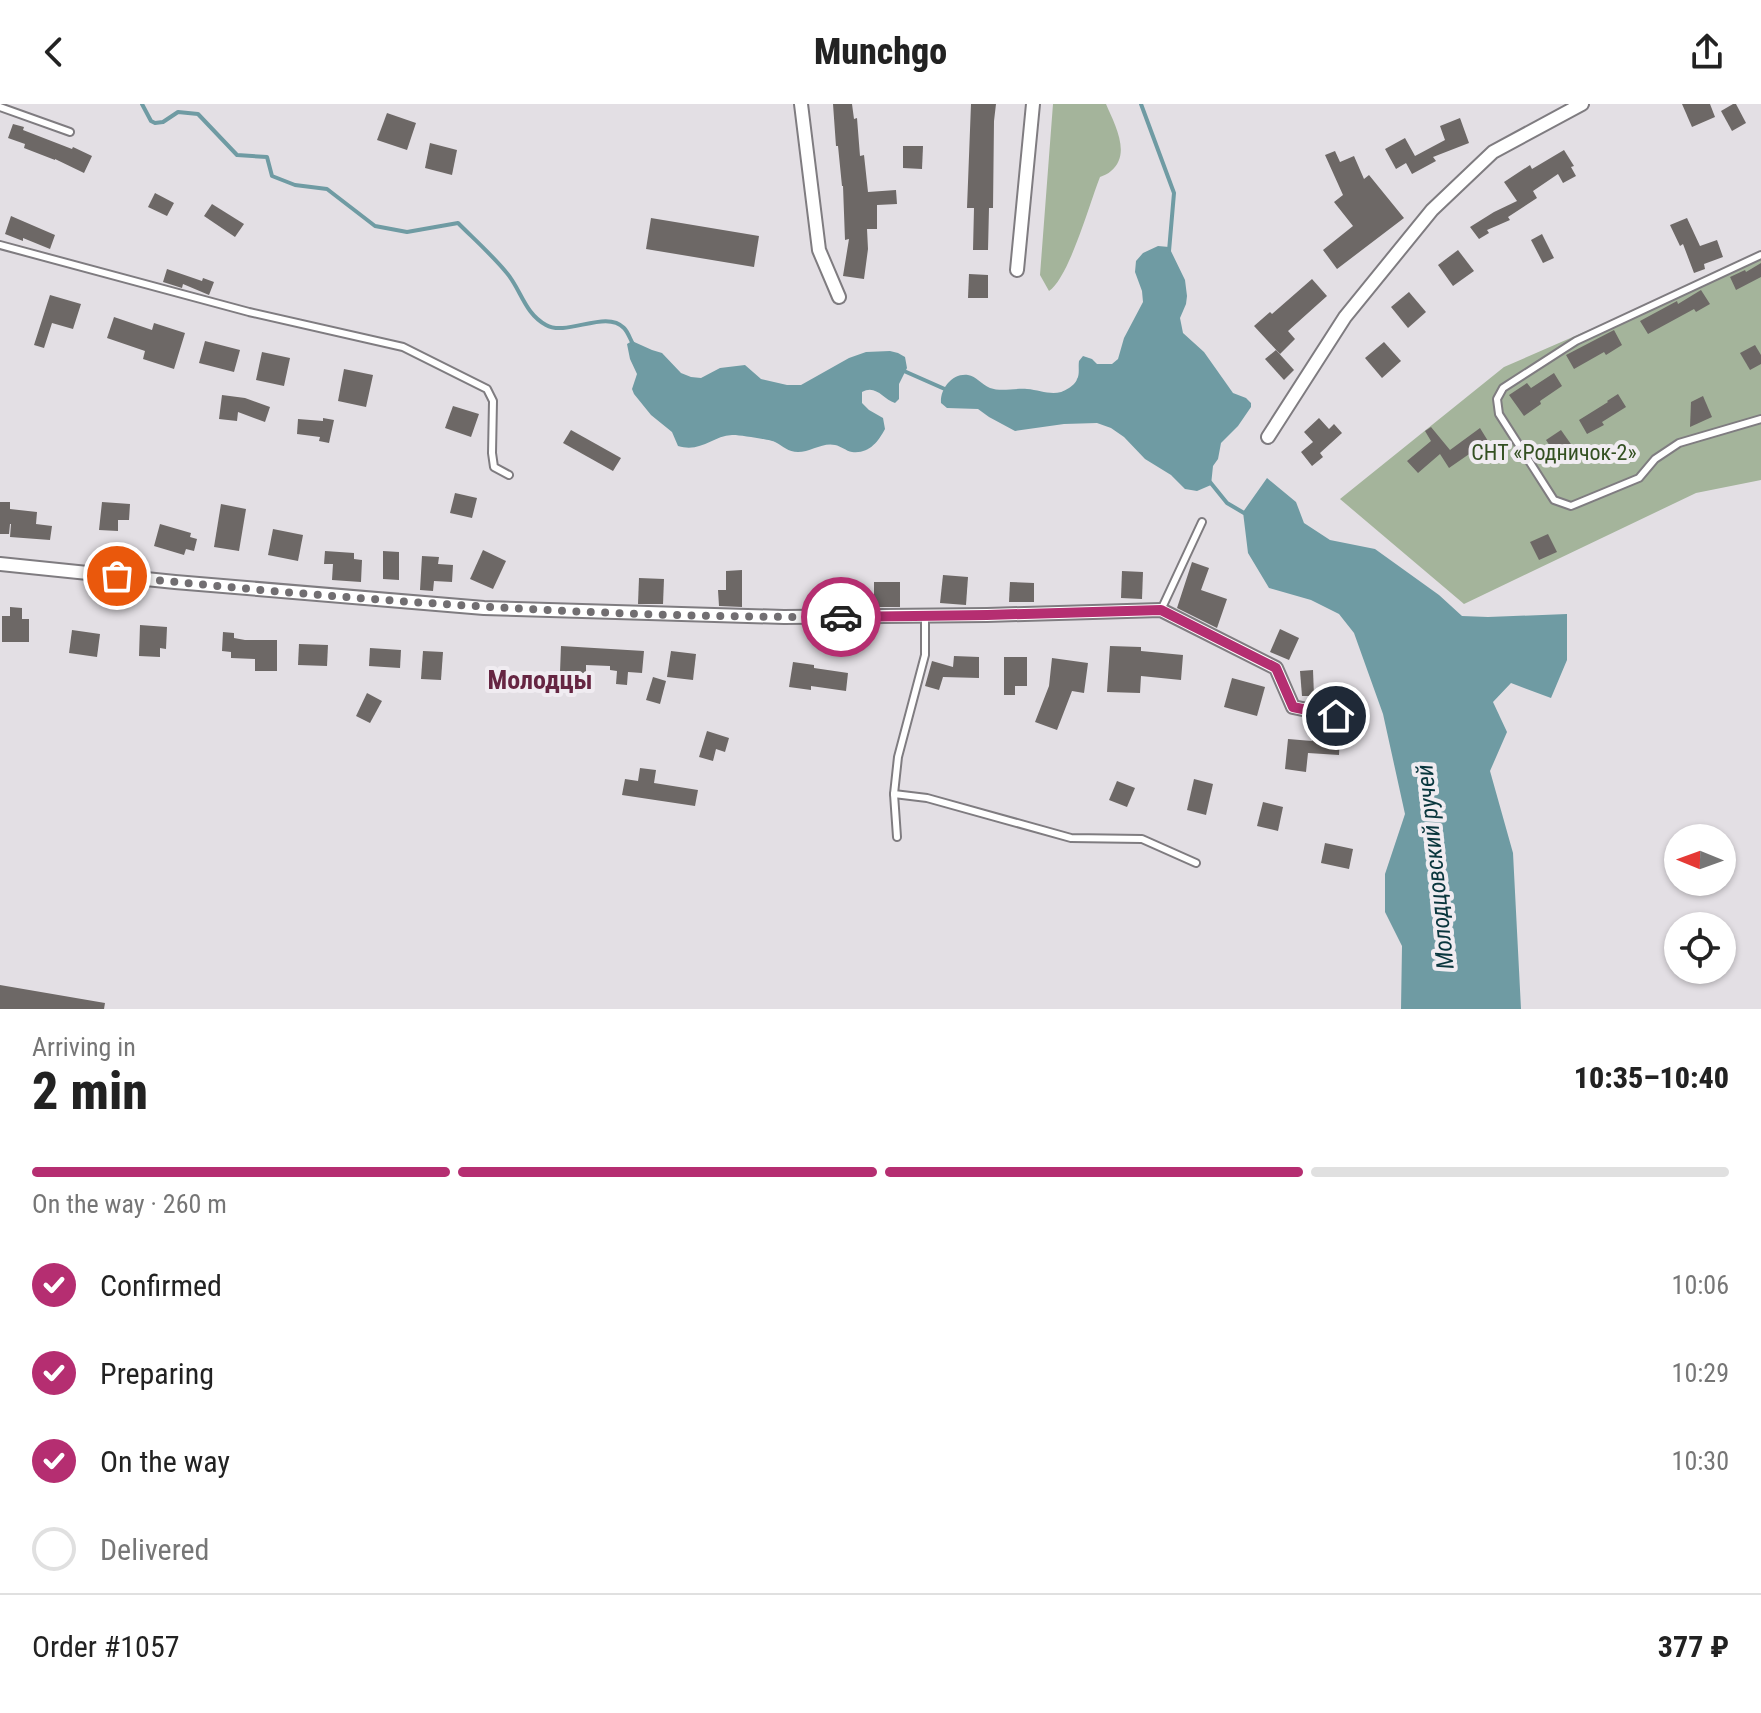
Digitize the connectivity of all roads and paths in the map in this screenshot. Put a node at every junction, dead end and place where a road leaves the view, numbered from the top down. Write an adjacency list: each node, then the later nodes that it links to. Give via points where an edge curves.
1 (801, 104): 9 (street, via 819,250)
2 (1033, 104): 8 (street)
3 (1582, 104): 11 (street, via 1493,152 1432,210 1345,317)
4 (0, 107): 5 (lane)
5 (70, 132)
6 (0, 245): 12 (lane, via 403,347 487,389 493,401 494,467)
7 (1761, 255): 10 (lane, via 1576,341 1503,388 1497,399 1499,414 1554,500 1571,506 1639,478 1679,443)
8 (1017, 270)
9 (839, 297)
10 (1761, 419)
11 (1268, 437)
12 (509, 475)
13 (1202, 522): 15 (lane)
14 (0, 564): 16 (street, via 484,608)
15 (1161, 610): 16 (street); 17 (street, via 1276,668 1293,707)
16 (925, 616): 18 (lane, via 925,655 898,757)
17 (1336, 716)
18 (894, 794): 19 (lane); 20 (lane, via 927,798 1071,838 1142,839)
19 (897, 837)
20 (1196, 863)

